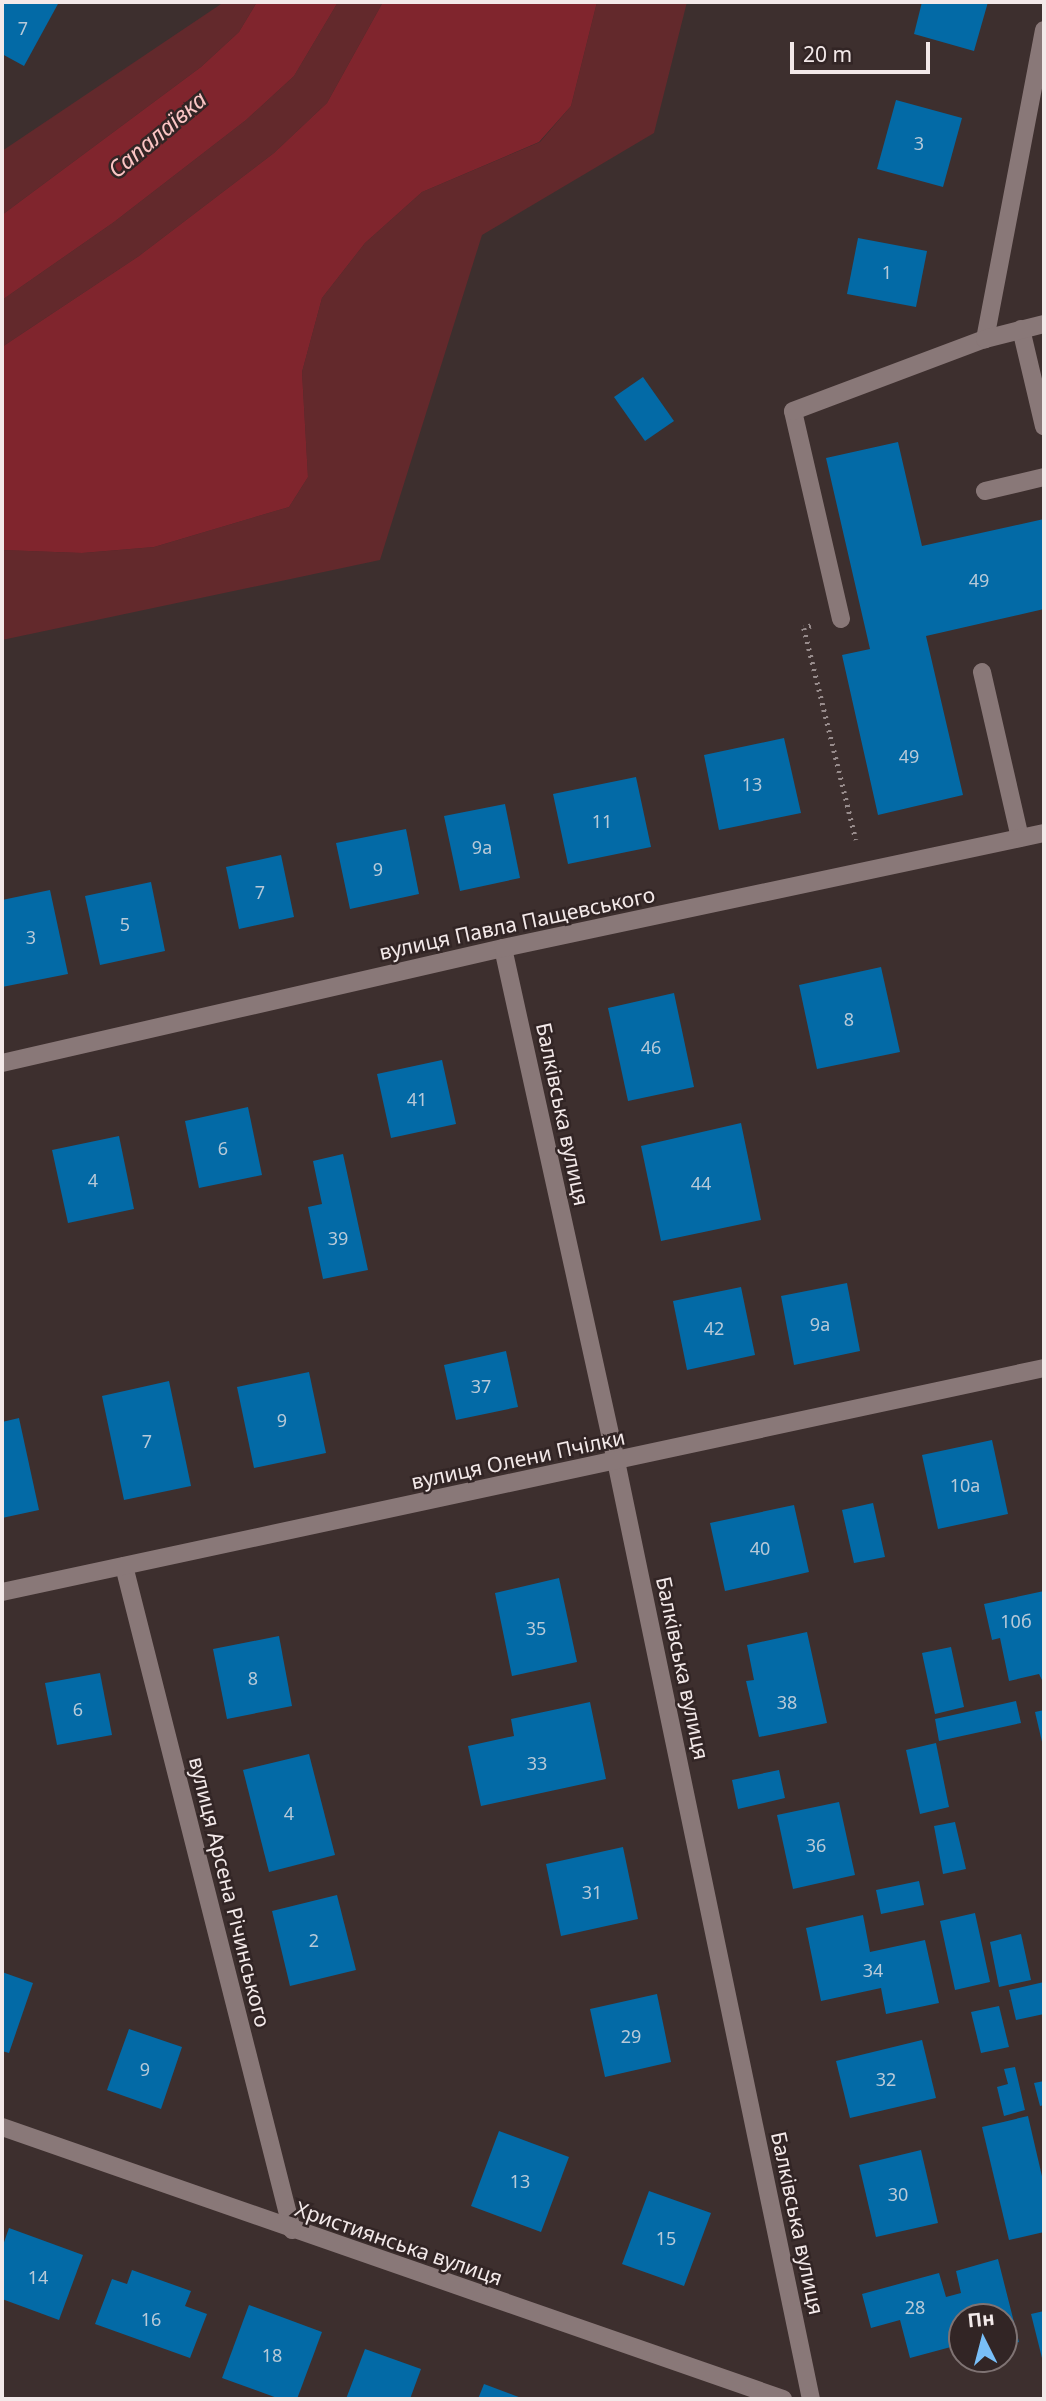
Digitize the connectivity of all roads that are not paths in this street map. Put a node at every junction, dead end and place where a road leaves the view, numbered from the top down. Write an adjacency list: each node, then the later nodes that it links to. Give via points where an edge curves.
1 (1044, 30): 4 (street)
2 (1044, 324): 3 (street)
3 (1021, 329): 4 (street); 5 (street)
4 (985, 339): 8 (street, via 793,411)
5 (1044, 426)
6 (1044, 478): 7 (street)
7 (985, 491)
8 (841, 619)
9 (982, 672): 11 (street)
10 (1044, 833): 11 (street, вулиця Павла Пащевського)
11 (1020, 838): 12 (street, вулиця Павла Пащевського)
12 (503, 948): 13 (street, вулиця Павла Пащевського); 15 (street, Балківська вулиця)
13 (2, 1063)
14 (1044, 1368): 15 (street, вулиця Олени Пчілки)
15 (616, 1461): 16 (street, вулиця Олени Пчілки); 21 (street, Балківська вулиця)
16 (124, 1566): 17 (street, вулиця Олени Пчілки); 19 (street, вулиця Арсена Річинського)
17 (2, 1592)
18 (2, 2127): 19 (street, Християнська вулиця)
19 (292, 2230): 20 (street, Християнська вулиця)
20 (783, 2399)
21 (811, 2399)

